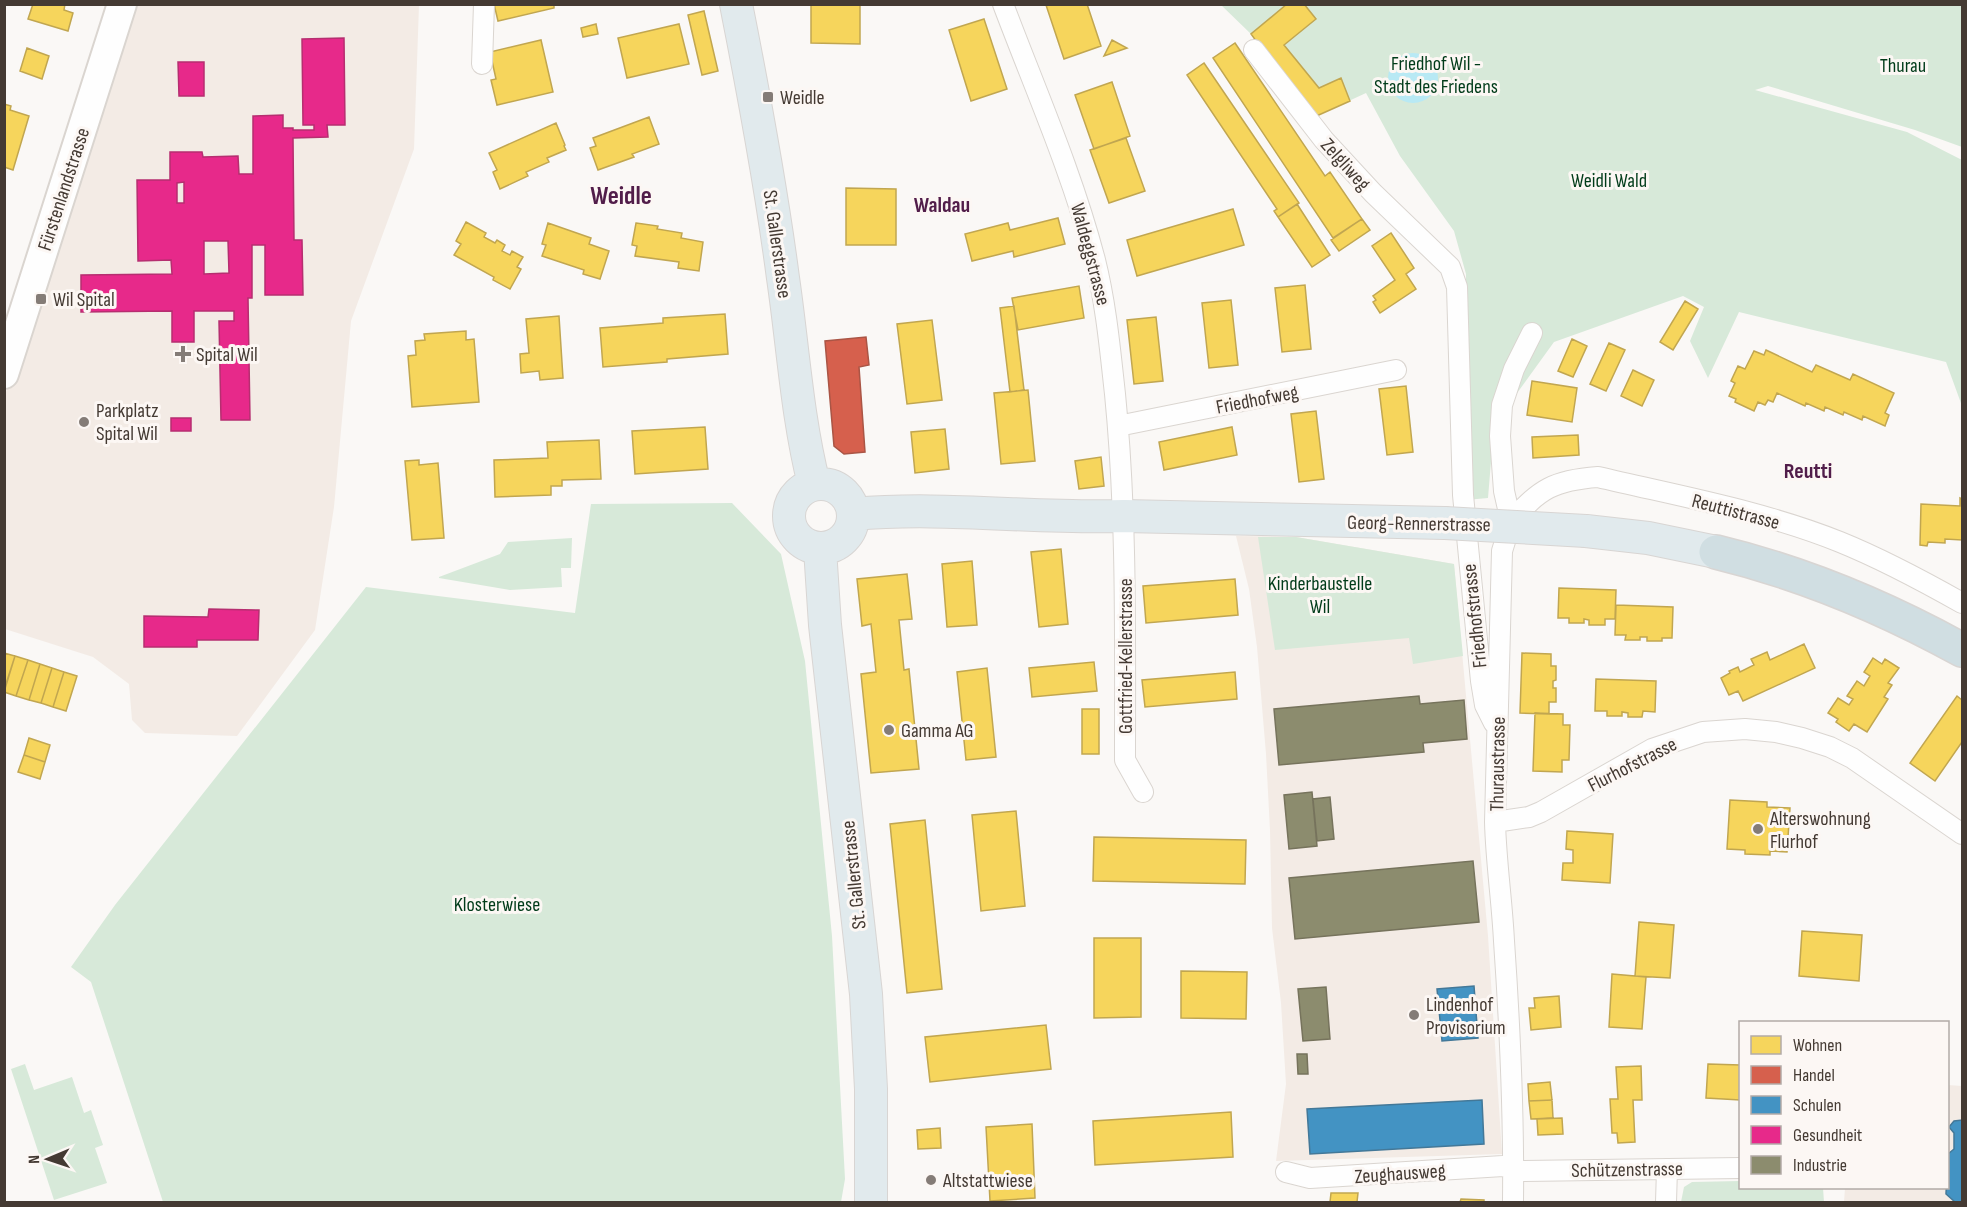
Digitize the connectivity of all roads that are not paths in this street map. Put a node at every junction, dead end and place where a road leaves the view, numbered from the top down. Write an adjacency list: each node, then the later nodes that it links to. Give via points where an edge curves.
1 (122, 4): 10 (street, Fürstenlandstrasse)
2 (483, 4): 6 (street)
3 (736, 4): 12 (main road, St. Gallerstrasse, via 773,203)
4 (1002, 4): 11 (street, Waldeggstrasse, via 1066,167 1095,261 1107,314)
5 (1254, 50): 7 (street, Zelgliweg, via 1324,140 1373,194)
6 (482, 64)
7 (1450, 267): 20 (street, Friedhofstrasse, via 1457,287 1462,495 1481,681 1485,705)
8 (1532, 333): 15 (street, Thuraustrasse, via 1502,405 1504,491)
9 (1396, 370): 11 (street, Friedhofweg)
10 (4, 374)
11 (1118, 426): 14 (street, Waldeggstrasse)
12 (814, 484): 13 (main road, via 836,487 851,503); 16 (main road, via 794,497 788,520 799,541)
13 (854, 514): 14 (main road, Georg-Rennerstrasse); 16 (main road, via 852,528 844,539 833,547)
14 (1124, 516): 17 (main road, Georg-Rennerstrasse, bridge, via 1445,523 1586,531); 21 (street, Gottfried-Kellerstrasse, via 1125,760)
15 (1511, 522): 18 (street, Reuttistrasse, via 1527,502 1548,488 1572,479 1598,477 1761,516 1839,541); 20 (street, Thuraustrasse, via 1502,551)
16 (820, 549): 28 (main road, St. Gallerstrasse, via 866,994)
17 (1716, 552): 19 (highway, Georg-Rennerstrasse, via 1847,593)
18 (1962, 603)
19 (1962, 650)
20 (1497, 728): 22 (street, Thuraustrasse)
21 (1143, 792)
22 (1495, 822): 23 (street, Flurhofstrasse, via 1541,812 1652,749 1703,732 1745,729 1776,732 1830,747); 25 (street, Thuraustrasse, via 1511,1048)
23 (1962, 834)
24 (1739, 1168): 26 (street, Schützenstrasse)
25 (1513, 1169): 26 (street, Schützenstrasse); 27 (street, Zeughausweg, via 1503,1166 1310,1178); 29 (street, Thuraustrasse)
26 (1667, 1169): 30 (street)
27 (1286, 1172)
28 (871, 1203)
29 (1513, 1203)
30 (1666, 1203)

